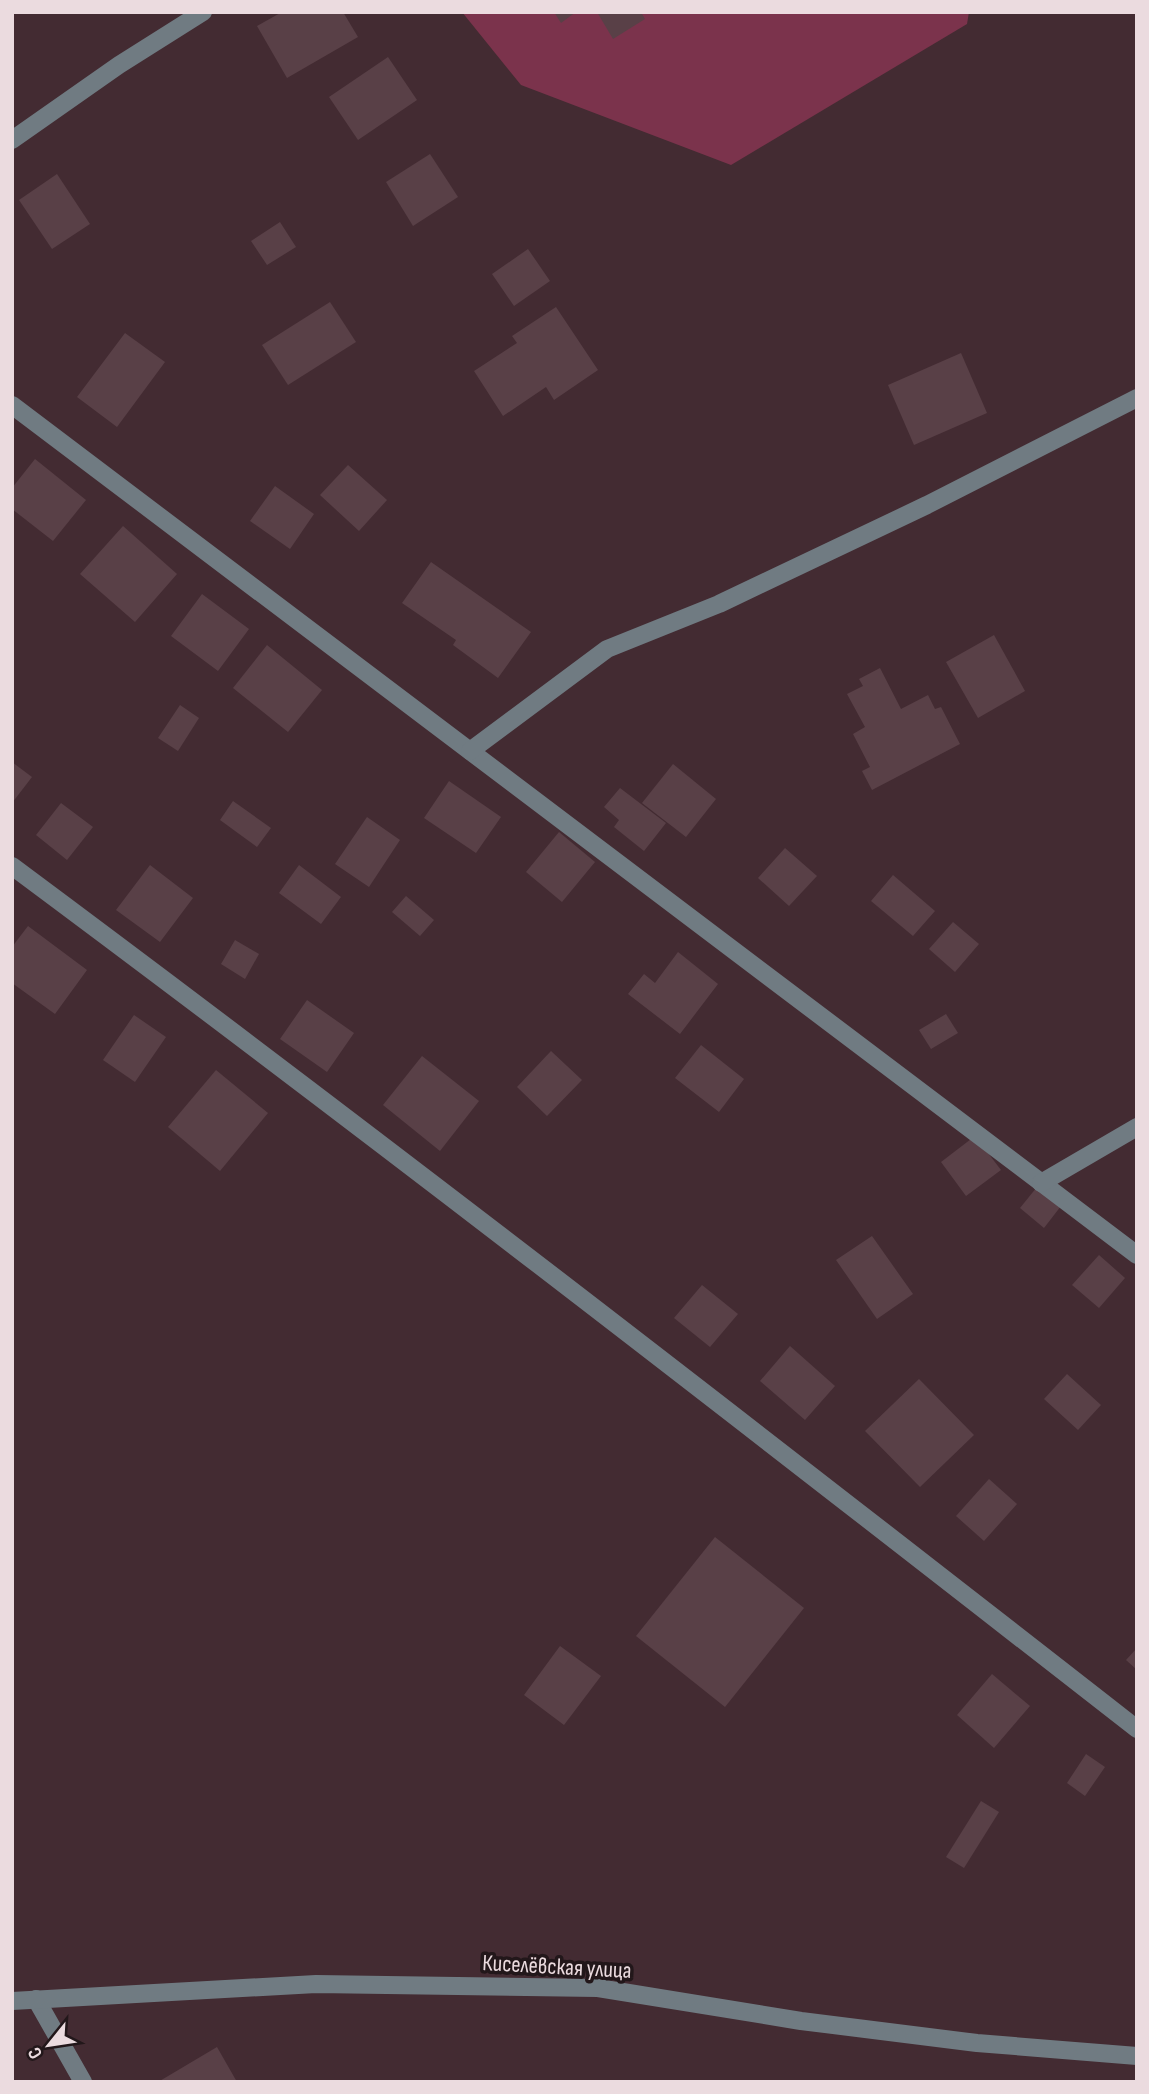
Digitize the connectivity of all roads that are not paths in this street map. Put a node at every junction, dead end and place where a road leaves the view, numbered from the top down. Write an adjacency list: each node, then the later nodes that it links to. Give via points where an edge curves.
1 (203, 12): 2 (street)
2 (12, 141)
3 (1137, 398): 5 (street, via 719,604 607,649)
4 (12, 405): 5 (street)
5 (470, 751): 8 (street)
6 (12, 866): 10 (street, via 211,1014)
7 (1137, 1126): 8 (street)
8 (1041, 1183): 9 (street)
9 (1137, 1255)
10 (1137, 1729)
11 (36, 1999): 12 (street, Киселёвская улица); 13 (street, Киселёвская улица, via 316,1984 597,1988 814,2023); 14 (street)
12 (12, 2001)
13 (1137, 2056)
14 (83, 2082)

